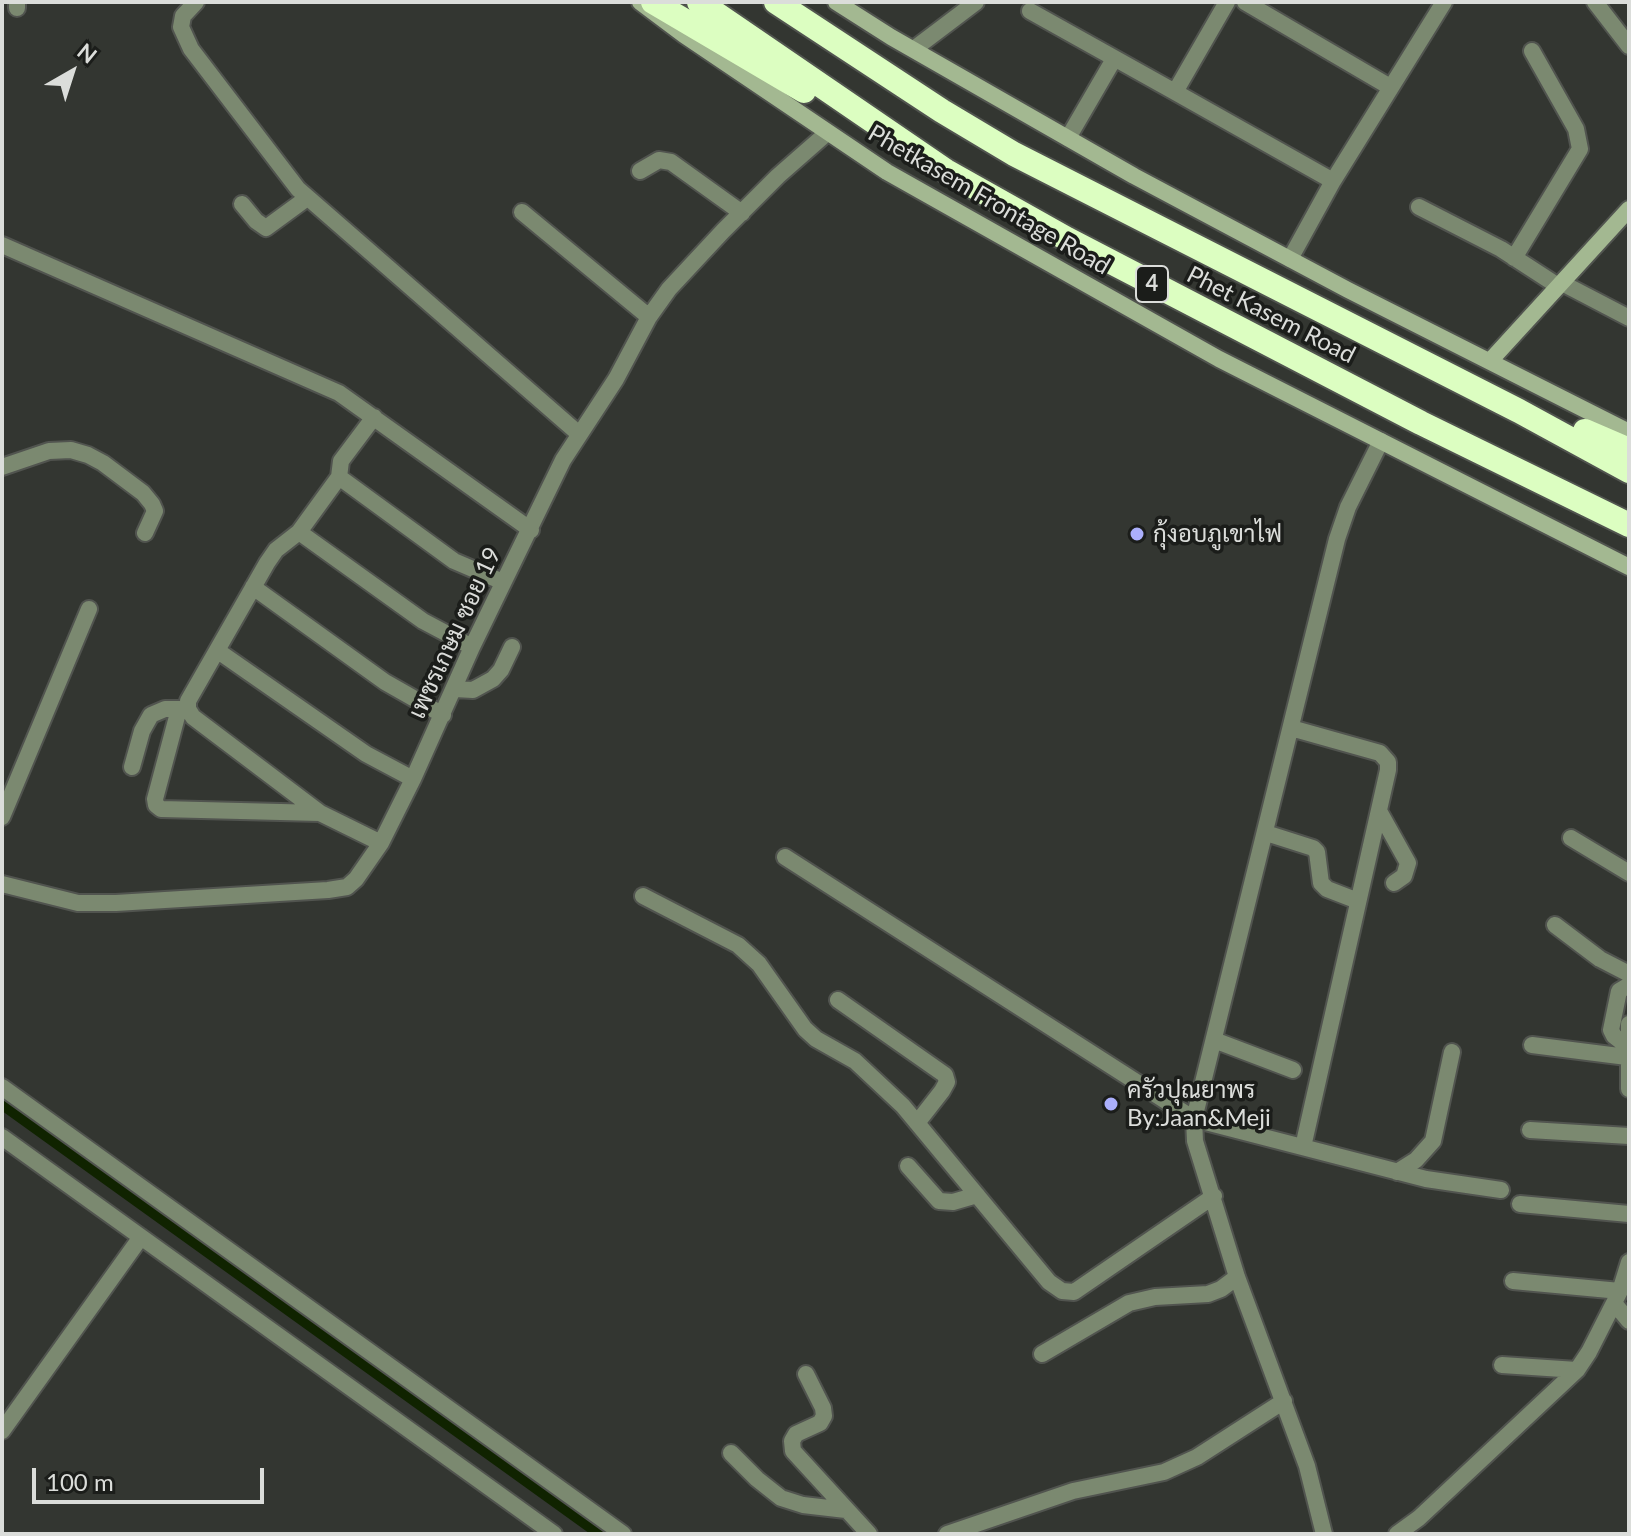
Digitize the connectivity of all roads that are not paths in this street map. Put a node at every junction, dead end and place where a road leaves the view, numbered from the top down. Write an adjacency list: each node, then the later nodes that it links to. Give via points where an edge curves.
1 (196, 2): 24 (street, via 181,27 191,49)
2 (640, 2): 19 (main road, Phetkasem Frontage Road / 4)
3 (653, 2): 22 (highway)
4 (699, 2): 22 (highway, Phet Kasem Road / 4)
5 (776, 2): 37 (highway, Phet Kasem Road / 4, via 1014,154)
6 (836, 2): 14 (main road)
7 (976, 2): 14 (street)
8 (1227, 2): 18 (street)
9 (1245, 2): 17 (street)
10 (1444, 2): 17 (street)
11 (1595, 2): 13 (street)
12 (1030, 11): 16 (street)
13 (1629, 46)
14 (914, 49): 20 (main road)
15 (1532, 51): 31 (street, via 1576,129 1580,149)
16 (1114, 59): 18 (street); 20 (street)
17 (1390, 87): 23 (street)
18 (1175, 92): 23 (street)
19 (827, 133): 29 (street, เพชรเกษม ซอย 19); 41 (main road, Phetkasem Frontage Road / 4, via 1219,359)
20 (1068, 138): 32 (main road)
21 (640, 171): 29 (street, via 659,160 671,162)
22 (946, 171): 42 (highway, Phet Kasem Road / 4, via 1176,297)
23 (1333, 181): 32 (street)
24 (307, 198): 25 (street, via 266,228); 40 (street)
25 (242, 204)
26 (1419, 207): 31 (street)
27 (1629, 209): 33 (main road)
28 (522, 212): 34 (street)
29 (742, 213): 34 (street, เพชรเกษม ซอย 19)
30 (2, 245): 38 (street, via 339,393)
31 (1514, 258): 33 (street)
32 (1290, 259): 36 (main road)
33 (1560, 285): 35 (street); 36 (main road)
34 (649, 317): 40 (street, เพชรเกษม ซอย 19)
35 (1629, 318)
36 (1490, 361): 39 (main road)
37 (1443, 371): 43 (highway); 45 (highway, Phet Kasem Road / 4)
38 (374, 417): 46 (street, via 341,461); 48 (street)
39 (1629, 432)
40 (579, 434): 48 (street, เพชรเกษม ซอย 19)
41 (1381, 441): 52 (main road, Phetkasem Frontage Road / 4); 62 (street, via 1337,539)
42 (1461, 442): 47 (highway, Phet Kasem Road / 4); 51 (highway)
43 (1629, 450)
44 (2, 467): 50 (street, via 49,451 88,455 152,504 155,511)
45 (1629, 471)
46 (339, 477): 49 (street); 53 (street, via 454,561)
47 (1629, 525)
48 (531, 530): 53 (street, เพชรเกษม ซอย 19)
49 (299, 532): 54 (street, via 276,550); 56 (street, via 423,621)
50 (145, 533)
51 (1629, 544)
52 (1629, 567)
53 (503, 582): 56 (street, เพชรเกษม ซอย 19)
54 (253, 587): 58 (street); 61 (street, via 385,682)
55 (89, 609): 67 (street)
56 (472, 647): 59 (street, เพชรเกษม ซอย 19)
57 (512, 647): 59 (street, via 493,679 473,690)
58 (218, 651): 60 (street); 64 (street, via 366,754)
59 (455, 689): 61 (street, เพชรเกษม ซอย 19)
60 (183, 709): 63 (street, via 151,715); 66 (street); 66 (street, via 155,799 161,809)
61 (443, 715): 64 (street, เพชรเกษม ซอย 19)
62 (1291, 728): 65 (street, via 1385,757 1388,770); 68 (street)
63 (132, 767)
64 (413, 779): 70 (street, เพชรเกษม ซอย 19)
65 (1379, 811): 73 (street, via 1408,863 1404,876); 76 (street)
66 (320, 813): 70 (street)
67 (2, 817)
68 (1266, 833): 76 (street, via 1313,848 1321,883); 82 (street)
69 (1571, 838): 72 (street)
70 (381, 843): 74 (street, เพชรเกษม ซอย 19, via 347,887 328,890 78,903)
71 (785, 857): 89 (street)
72 (1629, 873)
73 (1394, 883)
74 (2, 884)
75 (643, 896): 90 (street, via 738,945 759,964 805,1029 855,1061)
76 (1358, 901): 94 (street)
77 (1555, 925): 78 (street)
78 (1629, 974)
79 (1629, 985): 85 (street, via 1619,991 1611,1030)
80 (838, 1000): 90 (street, via 945,1075 942,1091)
81 (1629, 1024): 85 (street)
82 (1214, 1040): 86 (street); 89 (street)
83 (1532, 1045): 85 (street)
84 (1452, 1052): 96 (street, via 1433,1141)
85 (1628, 1052): 88 (street)
86 (1293, 1070)
87 (2, 1087): 117 (street)
88 (1629, 1089)
89 (1194, 1119): 94 (street); 99 (street, via 1195,1141)
90 (917, 1123): 98 (street)
91 (1530, 1130): 92 (street)
92 (1629, 1136)
93 (2, 1137): 102 (street)
94 (1303, 1147): 96 (street)
95 (908, 1166): 98 (street, via 939,1201)
96 (1397, 1172): 97 (street)
97 (1501, 1190)
98 (977, 1195): 99 (street, via 1049,1282 1074,1292)
99 (1214, 1196): 104 (street)
100 (1520, 1204): 101 (street)
101 (1629, 1214)
102 (141, 1237): 113 (street); 116 (street)
103 (1629, 1262): 106 (street)
104 (1237, 1277): 108 (street, via 1208,1294 1129,1303); 112 (street)
105 (1513, 1281): 106 (street)
106 (1617, 1297): 107 (street); 110 (street)
107 (1629, 1321)
108 (1042, 1354)
109 (1502, 1365): 110 (street)
110 (1577, 1370): 121 (street)
111 (806, 1374): 115 (street, via 824,1416 796,1434 793,1451)
112 (1284, 1401): 119 (street, via 1164,1472 1073,1491); 120 (street)
113 (2, 1431)
114 (731, 1453): 115 (street, via 781,1498)
115 (846, 1510): 118 (street)
116 (554, 1534)
117 (623, 1534)
118 (869, 1534)
119 (947, 1534)
120 (1324, 1534)
121 (1397, 1534)

